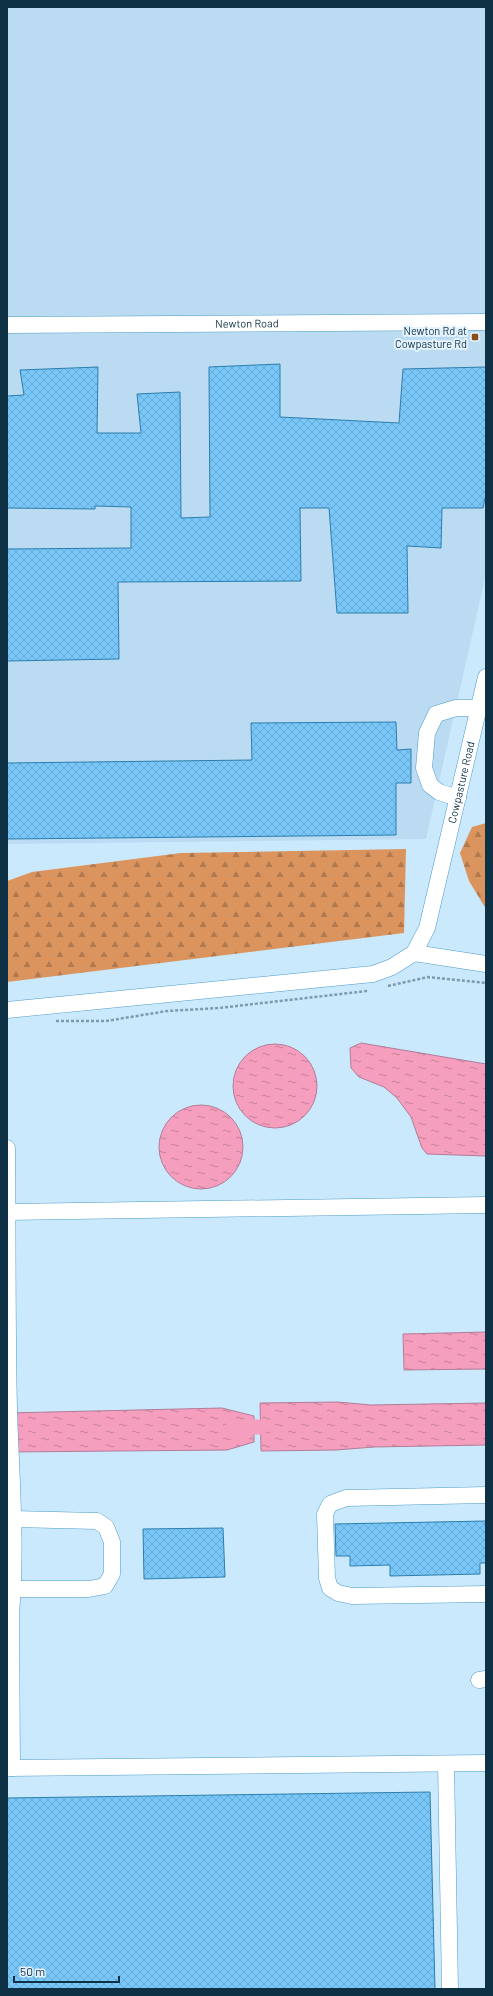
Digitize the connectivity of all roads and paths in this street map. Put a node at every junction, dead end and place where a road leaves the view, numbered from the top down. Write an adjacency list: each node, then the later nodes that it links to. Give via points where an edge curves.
1 (486, 322): 2 (street, Newton Road)
2 (7, 325)
3 (486, 677): 4 (street, Cowpasture Road)
4 (479, 708): 5 (street, Cowpasture Road); 5 (street, via 456,708 436,714 427,733 424,768 430,785 439,792)
5 (458, 798): 6 (street, Cowpasture Road, via 427,928)
6 (414, 953): 7 (street); 11 (street, via 392,967 373,974)
7 (486, 964)
8 (486, 982): 9 (path, via 428,977)
9 (385, 986)
10 (371, 990): 12 (path, via 219,1008 167,1011 106,1021)
11 (7, 1010)
12 (55, 1021)
13 (7, 1148): 15 (street)
14 (486, 1205): 15 (street)
15 (8, 1212): 17 (street, via 9,1408)
16 (486, 1495): 20 (street, via 346,1498 330,1504 325,1514 327,1578 330,1588 338,1593 352,1596)
17 (13, 1519): 18 (street); 19 (street, via 96,1521 106,1526 113,1554 112,1574 104,1586 89,1589)
18 (10, 1539): 19 (street)
19 (13, 1589): 23 (street)
20 (486, 1594)
21 (486, 1763): 22 (street)
22 (446, 1764): 23 (street); 24 (street)
23 (9, 1768)
24 (450, 1989)

